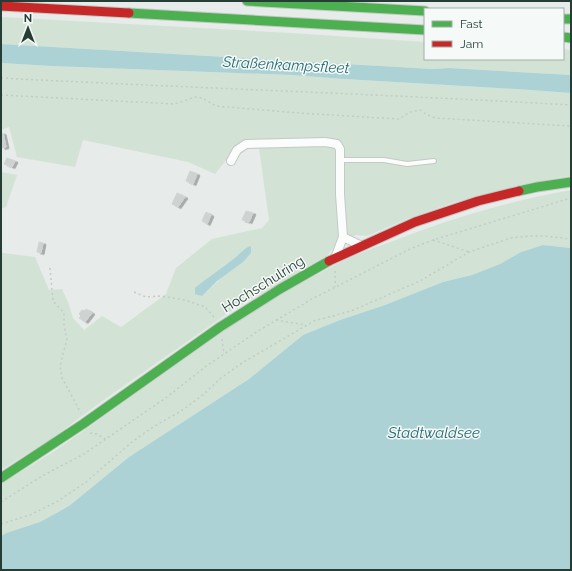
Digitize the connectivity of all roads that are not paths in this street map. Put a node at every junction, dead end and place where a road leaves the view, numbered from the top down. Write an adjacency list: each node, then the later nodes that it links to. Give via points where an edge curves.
1 (247, 1): 3 (main road)
2 (1, 6): 4 (main road)
3 (424, 11)
4 (424, 30)
5 (340, 160): 6 (street, via 340,149 336,144 325,142 246,144 237,150); 7 (lane, via 384,160 406,164); 9 (street)
6 (231, 161)
7 (434, 161)
8 (571, 182): 10 (main road, Hochschulring, via 478,200 416,222)
9 (343, 237): 10 (street); 11 (street)
10 (362, 246): 11 (main road, Hochschulring)
11 (335, 258): 12 (main road, Hochschulring, via 220,327 83,424)
12 (1, 478)

